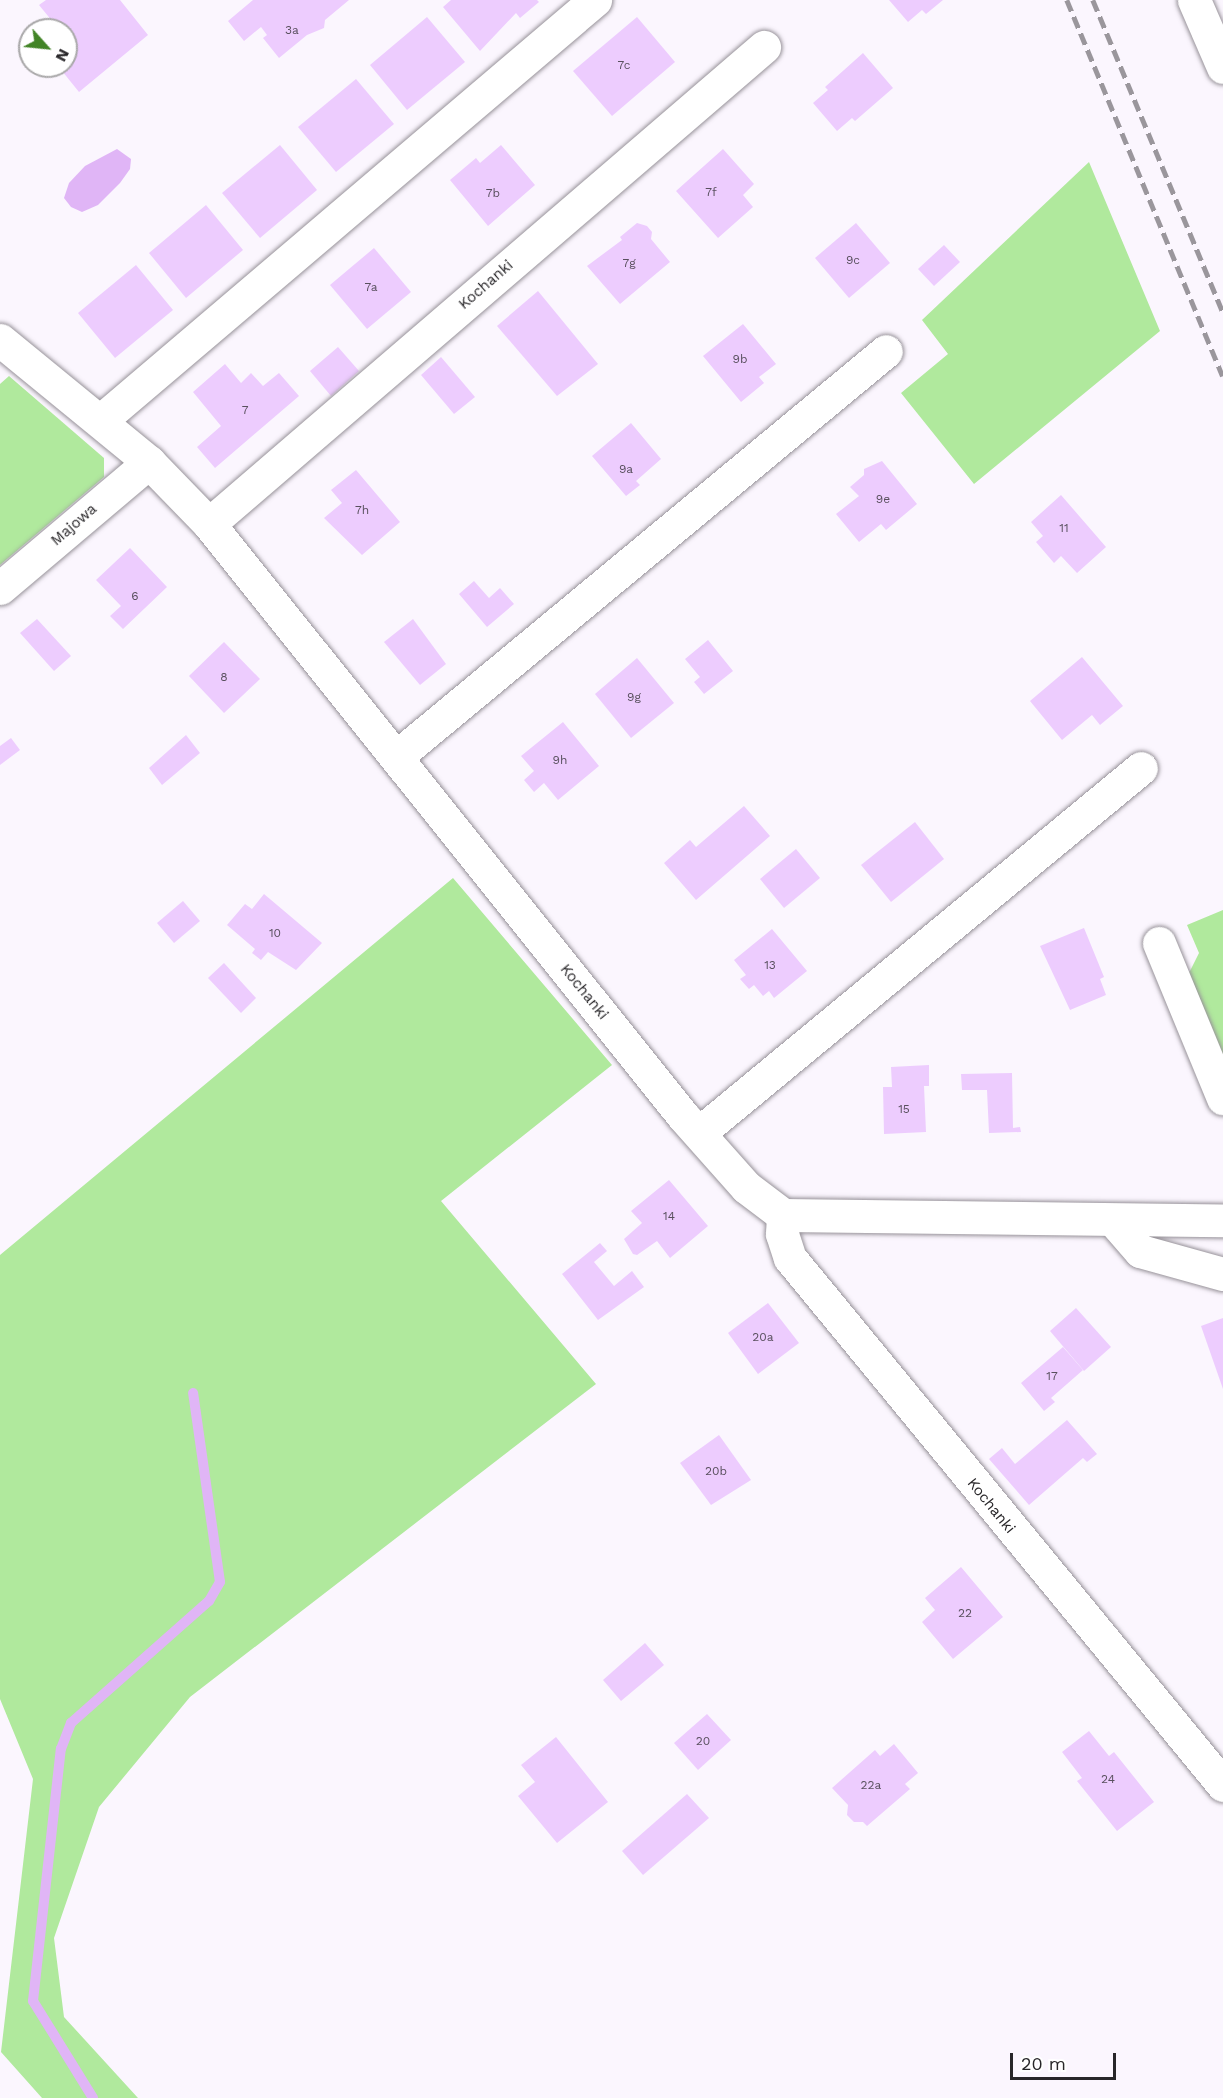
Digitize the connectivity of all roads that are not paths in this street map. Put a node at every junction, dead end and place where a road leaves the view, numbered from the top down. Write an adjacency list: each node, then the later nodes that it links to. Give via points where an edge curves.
1 (594, 0): 7 (street)
2 (1194, 0): 4 (street)
3 (764, 46): 9 (street, Kochanki)
4 (1223, 67)
5 (0, 340): 7 (street, Kochanki)
6 (886, 351): 11 (street)
7 (100, 421): 8 (street, Kochanki)
8 (149, 462): 9 (street, Kochanki); 10 (street, Majowa)
9 (209, 524): 11 (street, Kochanki)
10 (0, 588)
11 (396, 757): 15 (street, Kochanki)
12 (1142, 768): 15 (street)
13 (1159, 943): 14 (street)
14 (1223, 1098)
15 (699, 1133): 16 (street, Kochanki, via 746,1187)
16 (783, 1215): 17 (street); 20 (street, Kochanki, via 782,1234 790,1258)
17 (1113, 1220): 18 (street); 19 (street, via 1140,1251)
18 (1223, 1220)
19 (1223, 1274)
20 (1223, 1785)

